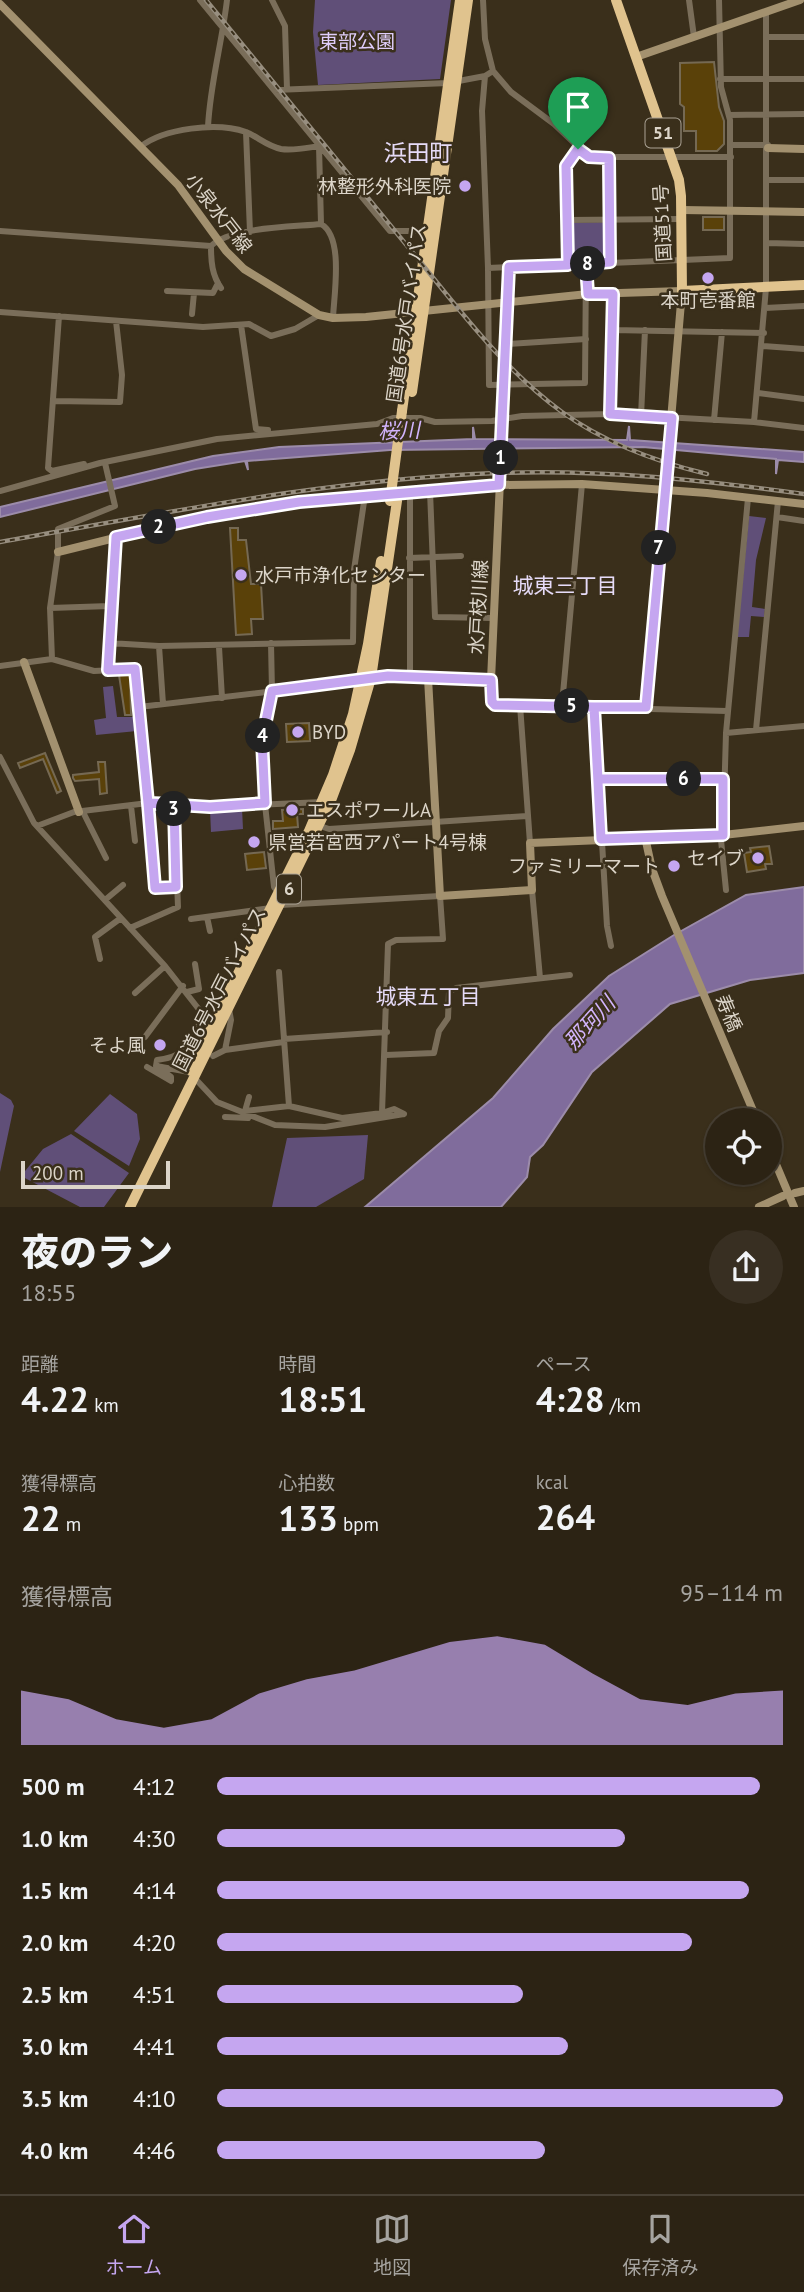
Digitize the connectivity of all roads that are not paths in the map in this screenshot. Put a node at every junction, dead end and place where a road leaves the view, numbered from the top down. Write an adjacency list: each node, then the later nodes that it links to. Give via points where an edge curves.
1 (200, 0): 13 (street)
2 (227, 0): 13 (street)
3 (272, 0): 25 (street, via 285,26)
4 (460, 0): 24 (highway, 国道6号水戸バイパス / 6)
5 (468, 0): 24 (highway, 国道6号水戸バイパス / 6)
6 (483, 0): 19 (street)
7 (616, 0): 18 (highway, 国道51号 / 51)
8 (690, 0): 15 (street)
9 (719, 0): 14 (street)
10 (800, 0): 12 (main road)
11 (0, 4): 34 (main road, 小泉水戸線)
12 (766, 12): 14 (main road); 16 (street)
13 (223, 27): 26 (street); 30 (street)
14 (719, 29): 15 (main road); 21 (street)
15 (694, 37): 18 (main road)
16 (767, 37): 17 (street); 22 (street)
17 (804, 37)
18 (636, 57): 40 (highway, 国道51号 / 51)
19 (493, 71): 20 (street); 36 (street)
20 (485, 75): 24 (street); 61 (street, via 482,111)
21 (720, 79): 22 (street); 29 (street)
22 (767, 79): 23 (street); 27 (street)
23 (804, 79)
24 (452, 82): 25 (street); 51 (highway, 国道6号水戸バイパス / 6); 74 (highway, 国道6号水戸バイパス / 6)
25 (287, 89): 26 (street)
26 (275, 90): 33 (street)
27 (767, 114): 28 (street); 29 (street); 35 (street)
28 (804, 114)
29 (729, 115): 32 (street)
30 (208, 127): 31 (street); 34 (street, via 161,136)
31 (246, 132): 33 (street, via 284,149); 52 (street)
32 (731, 145): 35 (street); 38 (street)
33 (319, 146): 49 (street); 51 (street, via 390,231)
34 (140, 147): 53 (main road, 小泉水戸線, via 178,185)
35 (768, 147): 37 (main road); 41 (street)
36 (578, 149): 39 (street, via 589,157); 48 (street, via 566,166)
37 (804, 149)
38 (731, 157): 40 (street); 43 (street)
39 (609, 158): 40 (street); 47 (street)
40 (672, 158): 46 (highway, 国道51号 / 51)
41 (768, 180): 42 (street); 44 (street)
42 (804, 180)
43 (730, 211): 44 (main road); 46 (main road); 56 (street, via 730,258)
44 (767, 211): 45 (main road); 54 (street)
45 (804, 212)
46 (682, 214): 47 (street); 56 (highway, 国道51号 / 51)
47 (610, 219): 48 (street); 57 (street)
48 (568, 220): 59 (street)
49 (321, 223): 52 (street); 78 (street, via 335,243)
50 (0, 231): 53 (street)
51 (427, 231): 74 (highway, 国道6号水戸バイパス / 6)
52 (250, 232): 53 (street)
53 (214, 243): 66 (street, via 212,272 219,286 213,293); 76 (main road, 小泉水戸線, via 249,274)
54 (767, 243): 55 (street); 63 (street)
55 (804, 244)
56 (681, 259): 57 (street); 65 (highway, 国道51号 / 51)
57 (610, 262): 58 (street)
58 (586, 264): 59 (street); 67 (street)
59 (568, 265): 60 (street)
60 (509, 267): 61 (street); 69 (street)
61 (488, 268): 70 (street)
62 (804, 285): 63 (highway)
63 (766, 288): 65 (highway); 72 (street)
64 (167, 291): 66 (street)
65 (681, 291): 68 (main road, 小泉水戸線); 83 (main road)
66 (194, 293): 75 (street)
67 (588, 294): 68 (main road, 小泉水戸線); 69 (main road, 小泉水戸線); 86 (street)
68 (613, 294): 81 (street)
69 (508, 304): 70 (main road, 小泉水戸線); 87 (main road)
70 (488, 306): 74 (main road, 小泉水戸線); 90 (street, via 489,385)
71 (804, 306): 72 (street)
72 (765, 309): 85 (street)
73 (0, 312): 77 (street)
74 (420, 313): 78 (main road, 小泉水戸線); 133 (highway, 国道6号水戸バイパス / 6)
75 (192, 314)
76 (319, 315): 78 (main road, 小泉水戸線); 80 (street, via 271,336 256,325)
77 (59, 316): 79 (street); 93 (street)
78 (333, 318)
79 (116, 321): 80 (street); 93 (street, via 120,402)
80 (241, 325): 101 (street, via 254,425)
81 (613, 330): 82 (street); 94 (street)
82 (645, 330): 83 (street); 95 (street)
83 (679, 331): 84 (street); 98 (main road)
84 (722, 332): 85 (street); 97 (street)
85 (764, 333): 88 (street)
86 (586, 340): 87 (street); 90 (street, via 585,383)
87 (507, 344): 90 (main road)
88 (763, 346): 89 (street); 91 (street)
89 (804, 349)
90 (505, 385): 96 (main road)
91 (758, 393): 92 (street); 99 (street)
92 (804, 399)
93 (53, 401): 102 (street, via 49,471)
94 (610, 414): 95 (street); 96 (street, via 522,416)
95 (641, 416): 98 (street)
96 (503, 421): 101 (street, via 393,418 377,424); 104 (main road, 水戸枝川線)
97 (714, 421): 98 (street); 99 (street)
98 (672, 422): 105 (main road)
99 (754, 422): 100 (street)
100 (804, 428)
101 (277, 432): 102 (street, via 217,439)
102 (104, 464): 106 (street); 116 (street, via 113,509 59,526)
103 (582, 484): 104 (main road); 105 (main road); 139 (street)
104 (499, 485): 107 (main road); 122 (main road, 水戸枝川線)
105 (665, 490): 110 (main road); 142 (street)
106 (0, 491)
107 (430, 491): 108 (main road); 118 (street)
108 (410, 492): 109 (main road); 119 (street)
109 (365, 495): 115 (main road, via 258,508); 124 (street, via 354,570 354,642)
110 (748, 498): 111 (main road); 143 (street)
111 (778, 501): 112 (main road); 113 (street)
112 (804, 504)
113 (777, 517): 114 (street); 145 (street)
114 (804, 521)
115 (116, 537): 116 (main road); 120 (street)
116 (58, 552): 121 (street)
117 (461, 556): 118 (street)
118 (432, 557): 119 (street); 122 (street, via 435,617)
119 (410, 558): 131 (street)
120 (110, 606): 121 (street); 123 (street)
121 (50, 608): 127 (street)
122 (493, 618): 134 (main road, 水戸枝川線)
123 (109, 643): 125 (street); 130 (street)
124 (271, 643): 125 (street); 135 (street)
125 (159, 646): 137 (street)
126 (219, 647): 136 (street)
127 (52, 659): 128 (street); 130 (street)
128 (24, 662): 129 (street); 155 (main road)
129 (0, 666)
130 (108, 670): 140 (street, via 135,669)
131 (410, 676): 132 (street); 133 (street)
132 (428, 678): 134 (main road, 水戸枝川線); 157 (main road)
133 (365, 680): 135 (street); 150 (highway, 国道6号水戸バイパス / 6); 159 (highway, 国道6号水戸バイパス / 6, via 350,750)
134 (491, 680): 138 (street, via 492,702)
135 (272, 691): 136 (street); 152 (street, via 262,740)
136 (222, 698): 137 (street)
137 (163, 704): 140 (street)
138 (520, 705): 139 (street); 156 (street)
139 (562, 705): 141 (street)
140 (139, 707): 151 (street)
141 (594, 707): 142 (street); 148 (street)
142 (646, 707): 143 (street)
143 (727, 711): 146 (street)
144 (804, 726): 145 (street)
145 (756, 730): 146 (street)
146 (726, 733): 149 (street)
147 (0, 757): 158 (street)
148 (598, 779): 149 (street); 163 (street)
149 (723, 779): 161 (street)
150 (323, 802): 152 (street); 173 (highway, 国道6号水戸バイパス / 6)
151 (148, 803): 153 (street); 154 (street); 168 (street, via 155,888)
152 (265, 803): 153 (street); 173 (street)
153 (174, 804): 168 (street)
154 (131, 806): 155 (street); 164 (street)
155 (81, 812): 158 (street); 166 (street)
156 (527, 816): 157 (street); 165 (street)
157 (436, 822): 159 (street); 171 (main road)
158 (37, 826): 172 (street)
159 (320, 826): 173 (highway, 国道6号水戸バイパス / 6)
160 (804, 826): 161 (main road)
161 (723, 835): 162 (main road); 170 (street)
162 (645, 837): 163 (main road); 205 (main road, 寿橋, via 671,918)
163 (601, 839): 165 (main road); 181 (street)
164 (135, 841)
165 (530, 843): 169 (main road)
166 (106, 858)
167 (123, 885): 172 (street)
168 (176, 887): 179 (street, via 178,907)
169 (532, 890): 171 (main road); 187 (street)
170 (726, 890)
171 (440, 896): 173 (street); 191 (street, via 443,939 388,944)
172 (105, 900): 176 (street)
173 (276, 902): 174 (street); 190 (highway, 国道6号水戸バイパス / 6); 201 (highway, 国道6号水戸バイパス / 6)
174 (228, 914): 175 (street); 178 (street)
175 (207, 916): 177 (street); 180 (street)
176 (121, 918): 179 (street); 182 (street, via 95,937)
177 (191, 919)
178 (229, 923)
179 (130, 928): 184 (street)
180 (210, 931)
181 (611, 946)
182 (100, 959)
183 (195, 964): 188 (street, via 199,989)
184 (165, 966): 188 (street); 189 (street)
185 (279, 972): 193 (street)
186 (570, 975): 187 (street)
187 (540, 978): 196 (street, via 456,988 449,992 448,1017 434,1053)
188 (185, 989): 192 (street); 195 (street, via 202,1018)
189 (135, 993)
190 (229, 1009): 194 (street); 201 (highway, 国道6号水戸バイパス / 6)
191 (387, 1031): 193 (street); 196 (street)
192 (145, 1037)
193 (284, 1040): 194 (street); 204 (street)
194 (225, 1050): 197 (street)
195 (180, 1055): 198 (street); 199 (street, via 159,1059)
196 (386, 1055): 207 (street)
197 (213, 1056)
198 (188, 1057)
199 (156, 1066): 200 (street, via 171,1081); 201 (street)
200 (147, 1067)
201 (191, 1075): 202 (highway, 国道6号水戸バイパス / 6); 206 (street, via 217,1102)
202 (184, 1090): 212 (highway, 国道6号水戸バイパス / 6); 213 (highway, 国道6号水戸バイパス / 6)
203 (249, 1097): 206 (street)
204 (289, 1106): 206 (street); 207 (street, via 342,1118)
205 (752, 1108)
206 (244, 1112): 208 (street)
207 (382, 1113): 208 (street, via 394,1109 404,1114 306,1128)
208 (252, 1117): 209 (street)
209 (225, 1118)
210 (782, 1178): 215 (main road)
211 (780, 1201): 214 (main road)
212 (122, 1207)
213 (130, 1207)
214 (759, 1207)
215 (794, 1207)

